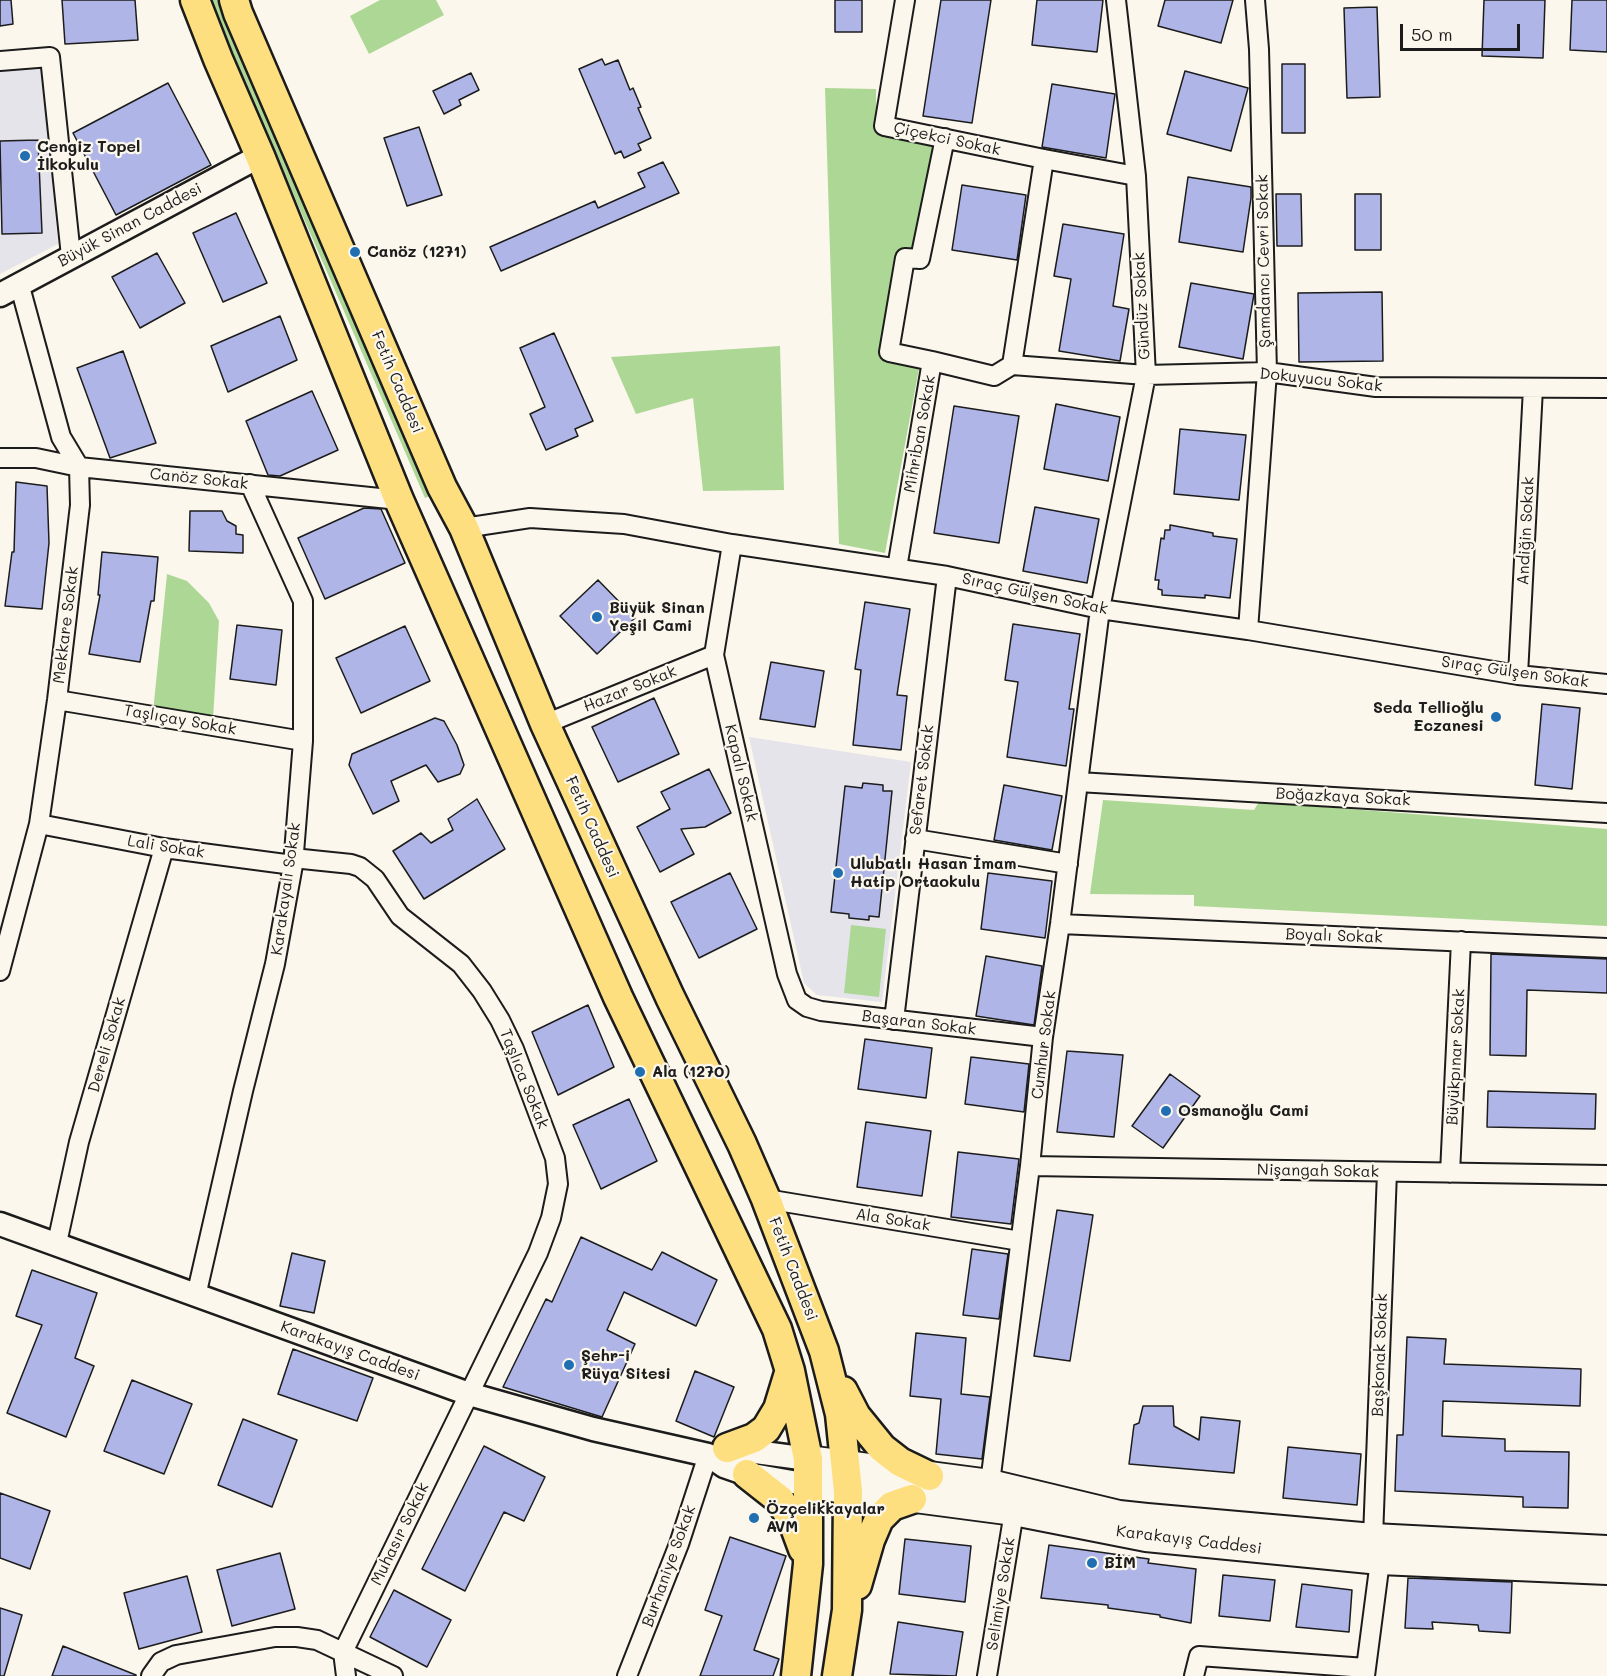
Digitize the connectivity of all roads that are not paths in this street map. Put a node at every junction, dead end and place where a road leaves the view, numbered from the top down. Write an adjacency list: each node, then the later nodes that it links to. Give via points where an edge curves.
1 (195, 0): 8 (main road)
2 (234, 0): 23 (main road, Fetih Caddesi, via 442,487)
3 (905, 0): 7 (street, Çiçekci Sokak, via 884,126)
4 (1116, 0): 10 (street, Gündüz Sokak)
5 (1255, 0): 15 (street, Şamdancı Cevri Sokak)
6 (0, 61): 11 (street, via 50,57)
7 (945, 138): 9 (street, Çiçekci Sokak); 13 (street, Mihriban Sokak, via 920,259 905,258 889,352)
8 (260, 156): 11 (street, Büyük Sinan Caddesi); 22 (main road)
9 (1044, 159): 10 (street, Çiçekci Sokak); 14 (street)
10 (1136, 176): 16 (street, Gündüz Sokak)
11 (71, 256): 12 (street, Büyük Sinan Caddesi)
12 (9, 289): 20 (street, Mekkare Sokak, via 61,437)
13 (932, 361): 14 (street, Dokuyucu Sokak, via 994,376); 25 (street, Mihriban Sokak)
14 (1012, 365): 16 (street, Dokuyucu Sokak)
15 (1267, 372): 16 (street, Dokuyucu Sokak); 17 (street, Dokuyucu Sokak, via 1376,387); 28 (street, Şamdancı Cevri Sokak)
16 (1146, 375): 27 (street, Gündüz Sokak)
17 (1533, 388): 18 (street, Dokuyucu Sokak); 30 (street, Andiğin Sokak)
18 (1607, 388)
19 (0, 458): 20 (street, Canöz Sokak, via 36,458)
20 (79, 467): 21 (street, Canöz Sokak); 32 (street, Mekkare Sokak, via 80,505)
21 (250, 484): 22 (street, Canöz Sokak); 34 (street, Karakayalı Sokak, via 303,601)
22 (399, 500): 59 (main road, via 618,997 777,1329)
23 (464, 528): 24 (street, Sıraç Gülşen Sokak, via 530,518 557,519 624,524); 33 (main road, Fetih Caddesi)
24 (732, 544): 25 (street, Sıraç Gülşen Sokak); 29 (street, Kapalı Sokak)
25 (897, 568): 26 (street, Sıraç Gülşen Sokak)
26 (947, 576): 27 (street, Sıraç Gülşen Sokak); 38 (street, Sefaret Sokak)
27 (1100, 609): 28 (street, Sıraç Gülşen Sokak); 35 (street, Cumhur Sokak)
28 (1248, 630): 30 (street, Sıraç Gülşen Sokak)
29 (714, 655): 33 (street, Hazar Sokak); 46 (street, Kapalı Sokak, via 787,974)
30 (1518, 675): 31 (street, Sıraç Gülşen Sokak)
31 (1607, 684)
32 (57, 700): 34 (street, Taşlıçay Sokak); 37 (street, Mekkare Sokak)
33 (545, 724): 53 (main road, Fetih Caddesi)
34 (303, 741): 40 (street, Karakayalı Sokak)
35 (1078, 782): 36 (street, Boğazkaya Sokak); 41 (street, Cumhur Sokak)
36 (1607, 813)
37 (39, 824): 39 (street, Lali Sokak); 45 (street, Mekkare Sokak)
38 (915, 839): 41 (street); 47 (street, Sefaret Sokak)
39 (164, 848): 40 (street, Lali Sokak); 56 (street, Dereli Sokak, via 79,1142)
40 (293, 862): 57 (street, Karakayalı Sokak, via 275,964); 60 (street, Taşlıca Sokak, via 360,867 375,879 400,916 461,964 500,1020 555,1158 558,1184 551,1218)
41 (1068, 864): 42 (street, Cumhur Sokak)
42 (1060, 924): 43 (street, Boyalı Sokak); 48 (street, Cumhur Sokak)
43 (1461, 942): 44 (street, Boyalı Sokak); 51 (street, Büyükpınar Sokak)
44 (1607, 948)
45 (0, 971)
46 (797, 1000): 47 (street, Başaran Sokak, via 821,1011)
47 (894, 1020): 48 (street, Başaran Sokak)
48 (1043, 1037): 49 (street, Cumhur Sokak)
49 (1030, 1166): 50 (street, Nişangah Sokak); 55 (street, Cumhur Sokak)
50 (1387, 1172): 51 (street, Nişangah Sokak); 69 (street, Başkonak Sokak)
51 (1450, 1173): 52 (street, Nişangah Sokak)
52 (1607, 1175)
53 (766, 1199): 55 (street, Ala Sokak); 58 (main road, Fetih Caddesi)
54 (0, 1224): 56 (street, Karakayış Caddesi)
55 (1020, 1241): 66 (street, Cumhur Sokak)
56 (57, 1243): 57 (street, Karakayış Caddesi)
57 (196, 1296): 60 (street, Karakayış Caddesi)
58 (824, 1351): 64 (main road, via 868,1433 900,1462); 65 (main road, Fetih Caddesi, via 840,1414)
59 (790, 1371): 61 (main road, via 778,1409 766,1429 754,1438); 62 (main road)
60 (469, 1394): 61 (street, Karakayış Caddesi, via 593,1429); 74 (street, Muhasır Sokak)
61 (718, 1451): 62 (street, Karakayış Caddesi); 63 (street, Karakayış Caddesi, via 724,1466); 79 (street, Burhaniye Sokak)
62 (808, 1472): 63 (street, Karakayış Caddesi); 65 (main road, Karakayış Caddesi); 71 (main road)
63 (747, 1474): 71 (main road, via 780,1500 793,1522)
64 (929, 1476): 65 (main road, Karakayış Caddesi); 66 (main road, Karakayış Caddesi)
65 (847, 1478): 67 (main road, Karakayış Caddesi); 73 (main road, Fetih Caddesi)
66 (990, 1483): 69 (main road, Karakayış Caddesi, via 1119,1514)
67 (912, 1499): 68 (main road, Karakayış Caddesi); 73 (main road, via 892,1506 879,1519)
68 (1014, 1512): 69 (main road, Karakayış Caddesi, via 1146,1538); 82 (street, Selimiye Sokak)
69 (1377, 1549): 70 (main road, Karakayış Caddesi); 72 (main road, Karakayış Caddesi); 75 (street, Başkonak Sokak)
70 (1607, 1549)
71 (808, 1564): 80 (main road)
72 (1607, 1572)
73 (847, 1610): 81 (main road, Fetih Caddesi)
74 (342, 1652): 76 (street, via 317,1640 275,1637 176,1655 161,1662); 77 (street); 78 (street)
75 (1365, 1672): 83 (street, via 1199,1656)
76 (151, 1676)
77 (346, 1676)
78 (393, 1676)
79 (627, 1676)
80 (796, 1676)
81 (837, 1676)
82 (987, 1676)
83 (1194, 1676)

